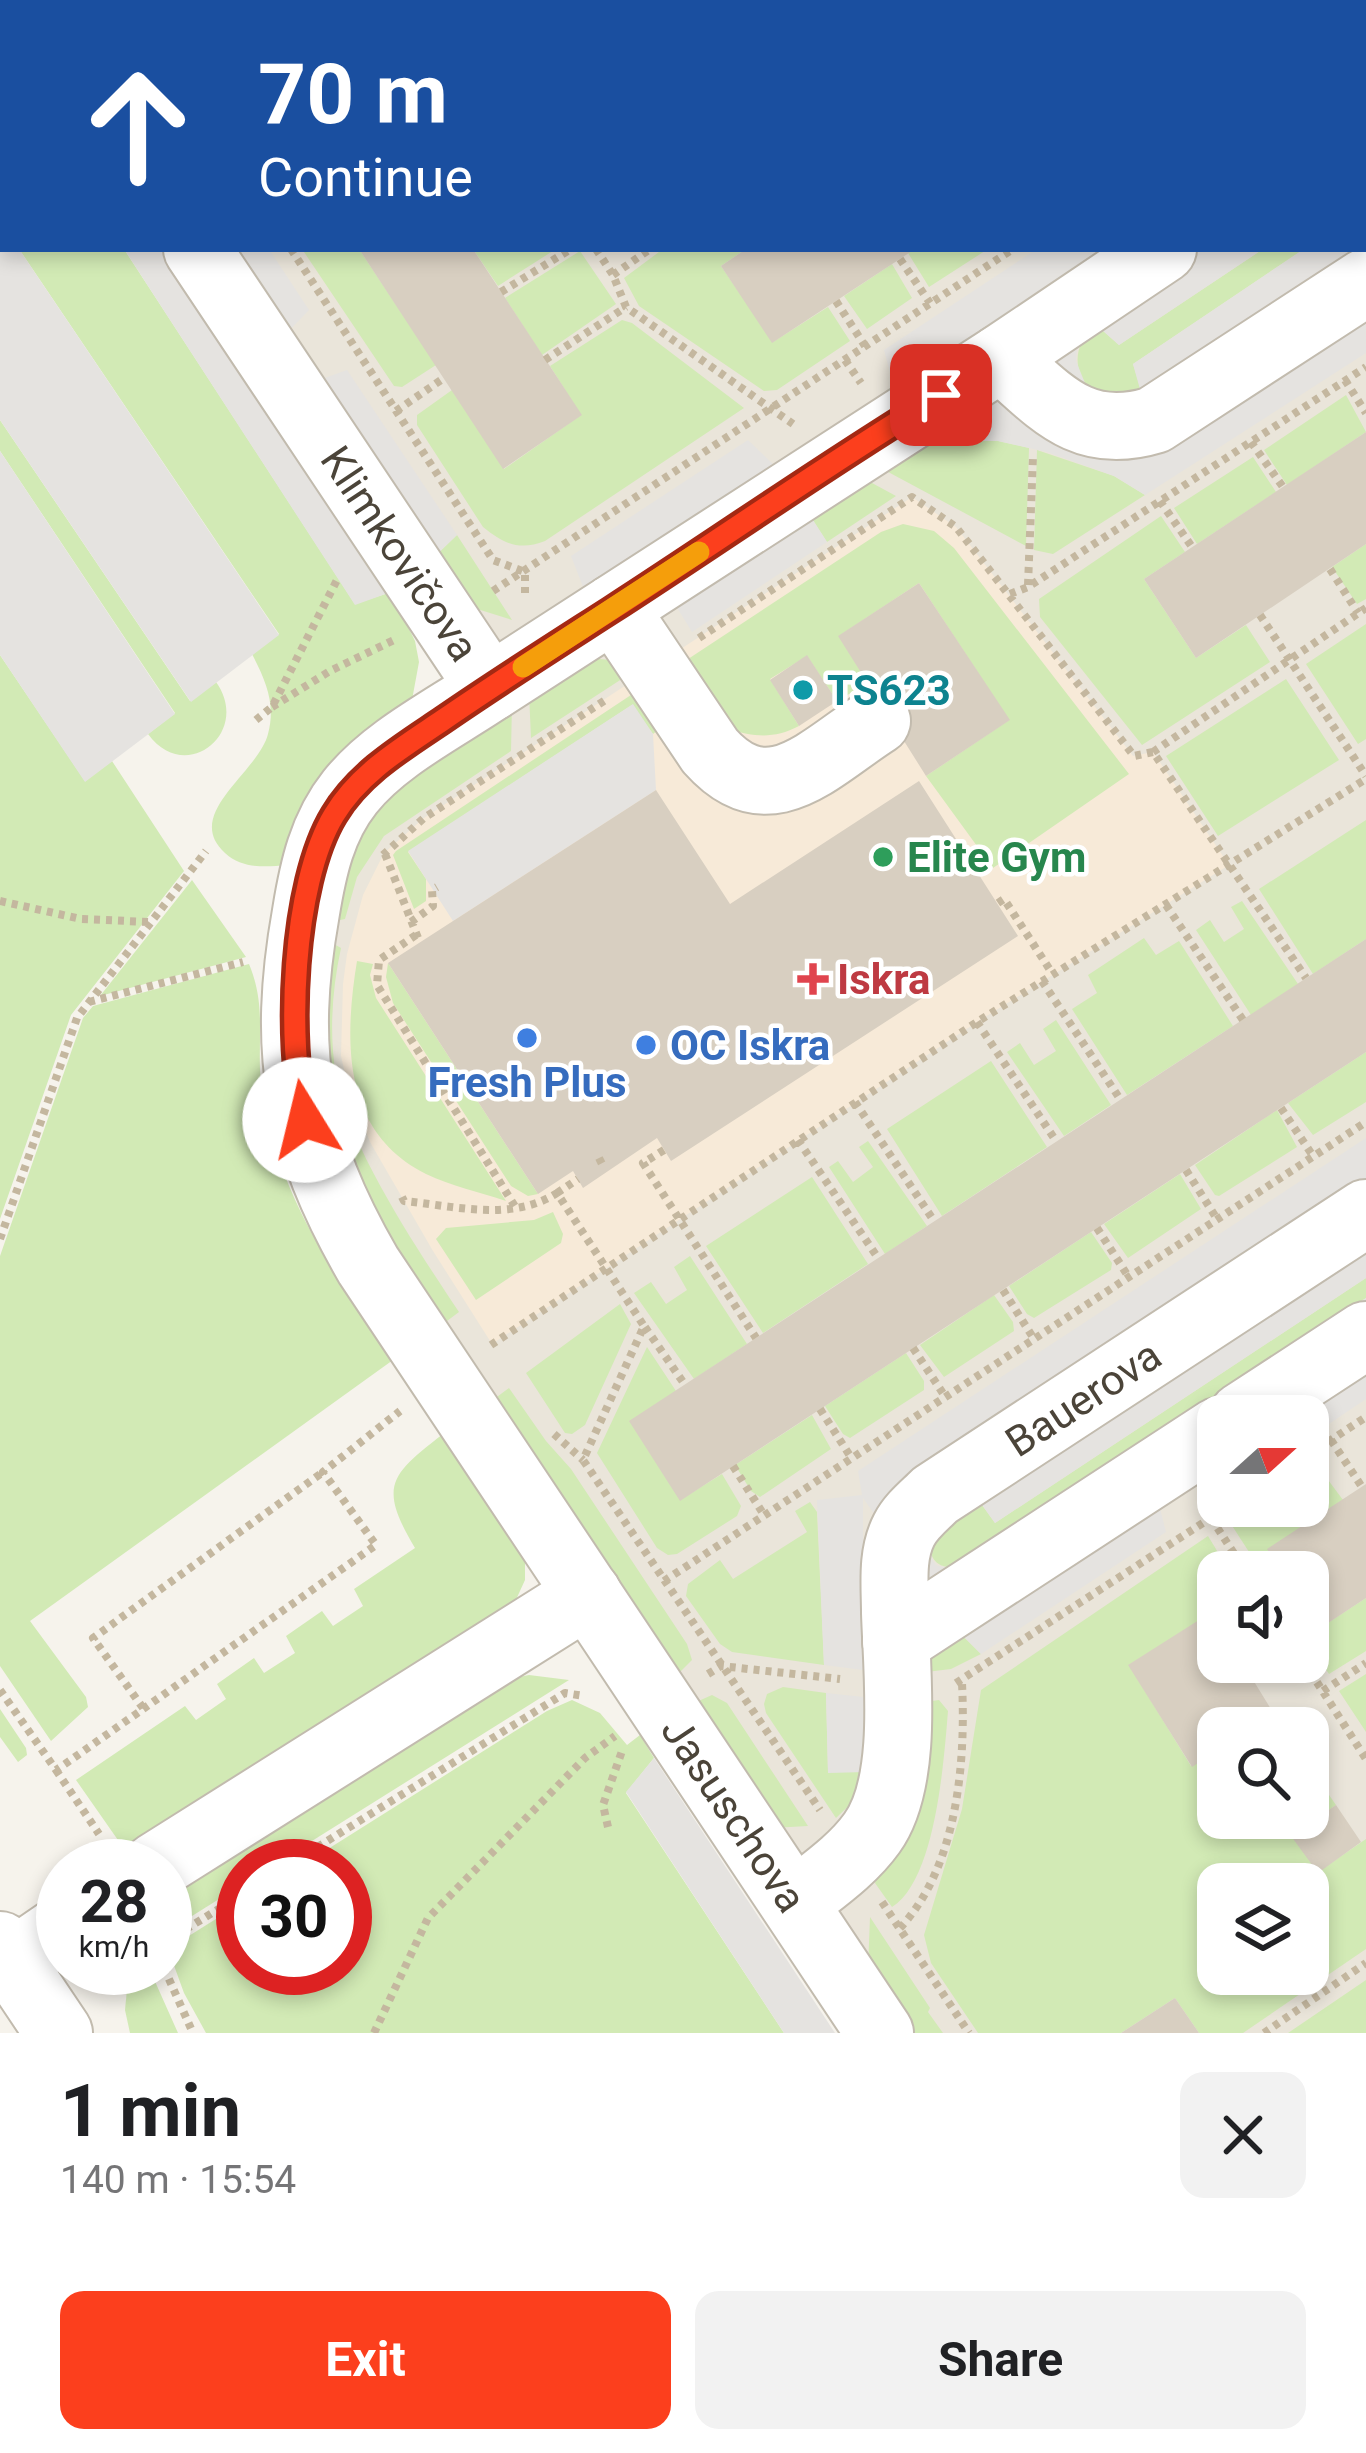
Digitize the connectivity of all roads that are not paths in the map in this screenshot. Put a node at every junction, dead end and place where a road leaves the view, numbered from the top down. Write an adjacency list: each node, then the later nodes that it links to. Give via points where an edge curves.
1 (199, 252): 6 (street, Klimkovičova, via 444,621)
2 (1160, 252): 4 (street)
3 (1366, 282): 4 (street, via 1132,427 1090,425 1064,413)
4 (1019, 374): 5 (street, via 845,457)
5 (614, 608): 6 (street); 7 (street, via 710,751 746,780 771,784 792,775)
6 (508, 677): 12 (street, Klimkovičova, via 375,768 332,818 304,922 294,1050 311,1143 339,1216)
7 (877, 721)
8 (1366, 1213): 13 (street, Bauerova, via 934,1495 897,1551)
9 (1366, 1335): 10 (street)
10 (1274, 1395)
11 (1197, 1445): 13 (street)
12 (588, 1594): 14 (street); 15 (street, Jasuschova, via 644,1717)
13 (896, 1641): 15 (street, Bauerova, via 887,1803 852,1856)
14 (192, 1843)
15 (796, 1902): 18 (street, Jasuschova)
16 (25, 1945): 17 (street)
17 (59, 2033)
18 (880, 2033)

